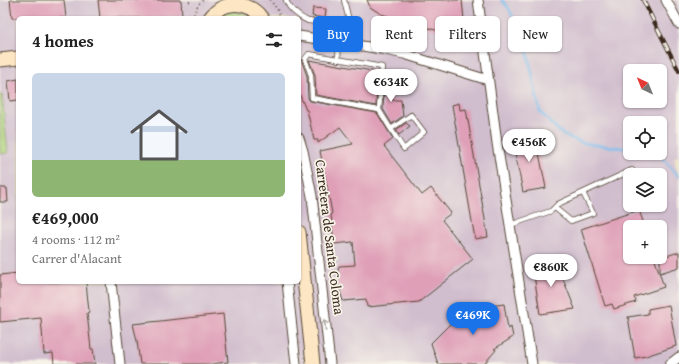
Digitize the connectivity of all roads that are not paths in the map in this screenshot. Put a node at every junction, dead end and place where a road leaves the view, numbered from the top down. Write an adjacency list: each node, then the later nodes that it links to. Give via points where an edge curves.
1 (212, 0): 8 (street)
2 (286, 0): 9 (lane)
3 (344, 0): 10 (lane)
4 (478, 0): 21 (street)
5 (666, 0): 13 (street)
6 (234, 2): 7 (street); 8 (street)
7 (256, 9)
8 (212, 16)
9 (299, 16)
10 (348, 16)
11 (301, 17): 12 (lane)
12 (313, 21)
13 (679, 24)
14 (301, 36): 15 (street)
15 (313, 38)
16 (363, 46): 21 (street, via 404,54)
17 (338, 52): 20 (lane)
18 (16, 58): 19 (street)
19 (0, 60)
20 (338, 60): 22 (lane, via 382,67); 22 (lane, via 309,54 305,59 311,75 312,98)
21 (488, 80): 28 (street)
22 (379, 110): 23 (lane)
23 (391, 129): 23 (lane, via 404,149 424,132 410,115)
24 (301, 144): 36 (street, Carretera de Santa Coloma, one-way to 24, via 312,196)
25 (623, 174): 26 (lane)
26 (583, 193): 27 (lane, via 558,204); 27 (lane, via 593,213 571,221)
27 (555, 208): 28 (lane)
28 (510, 225): 37 (street)
29 (301, 251): 35 (street)
30 (111, 284): 33 (street)
31 (287, 284): 34 (street)
32 (679, 357): 38 (street)
33 (120, 364)
34 (296, 364)
35 (313, 364)
36 (330, 364)
37 (532, 364)
38 (670, 364)

